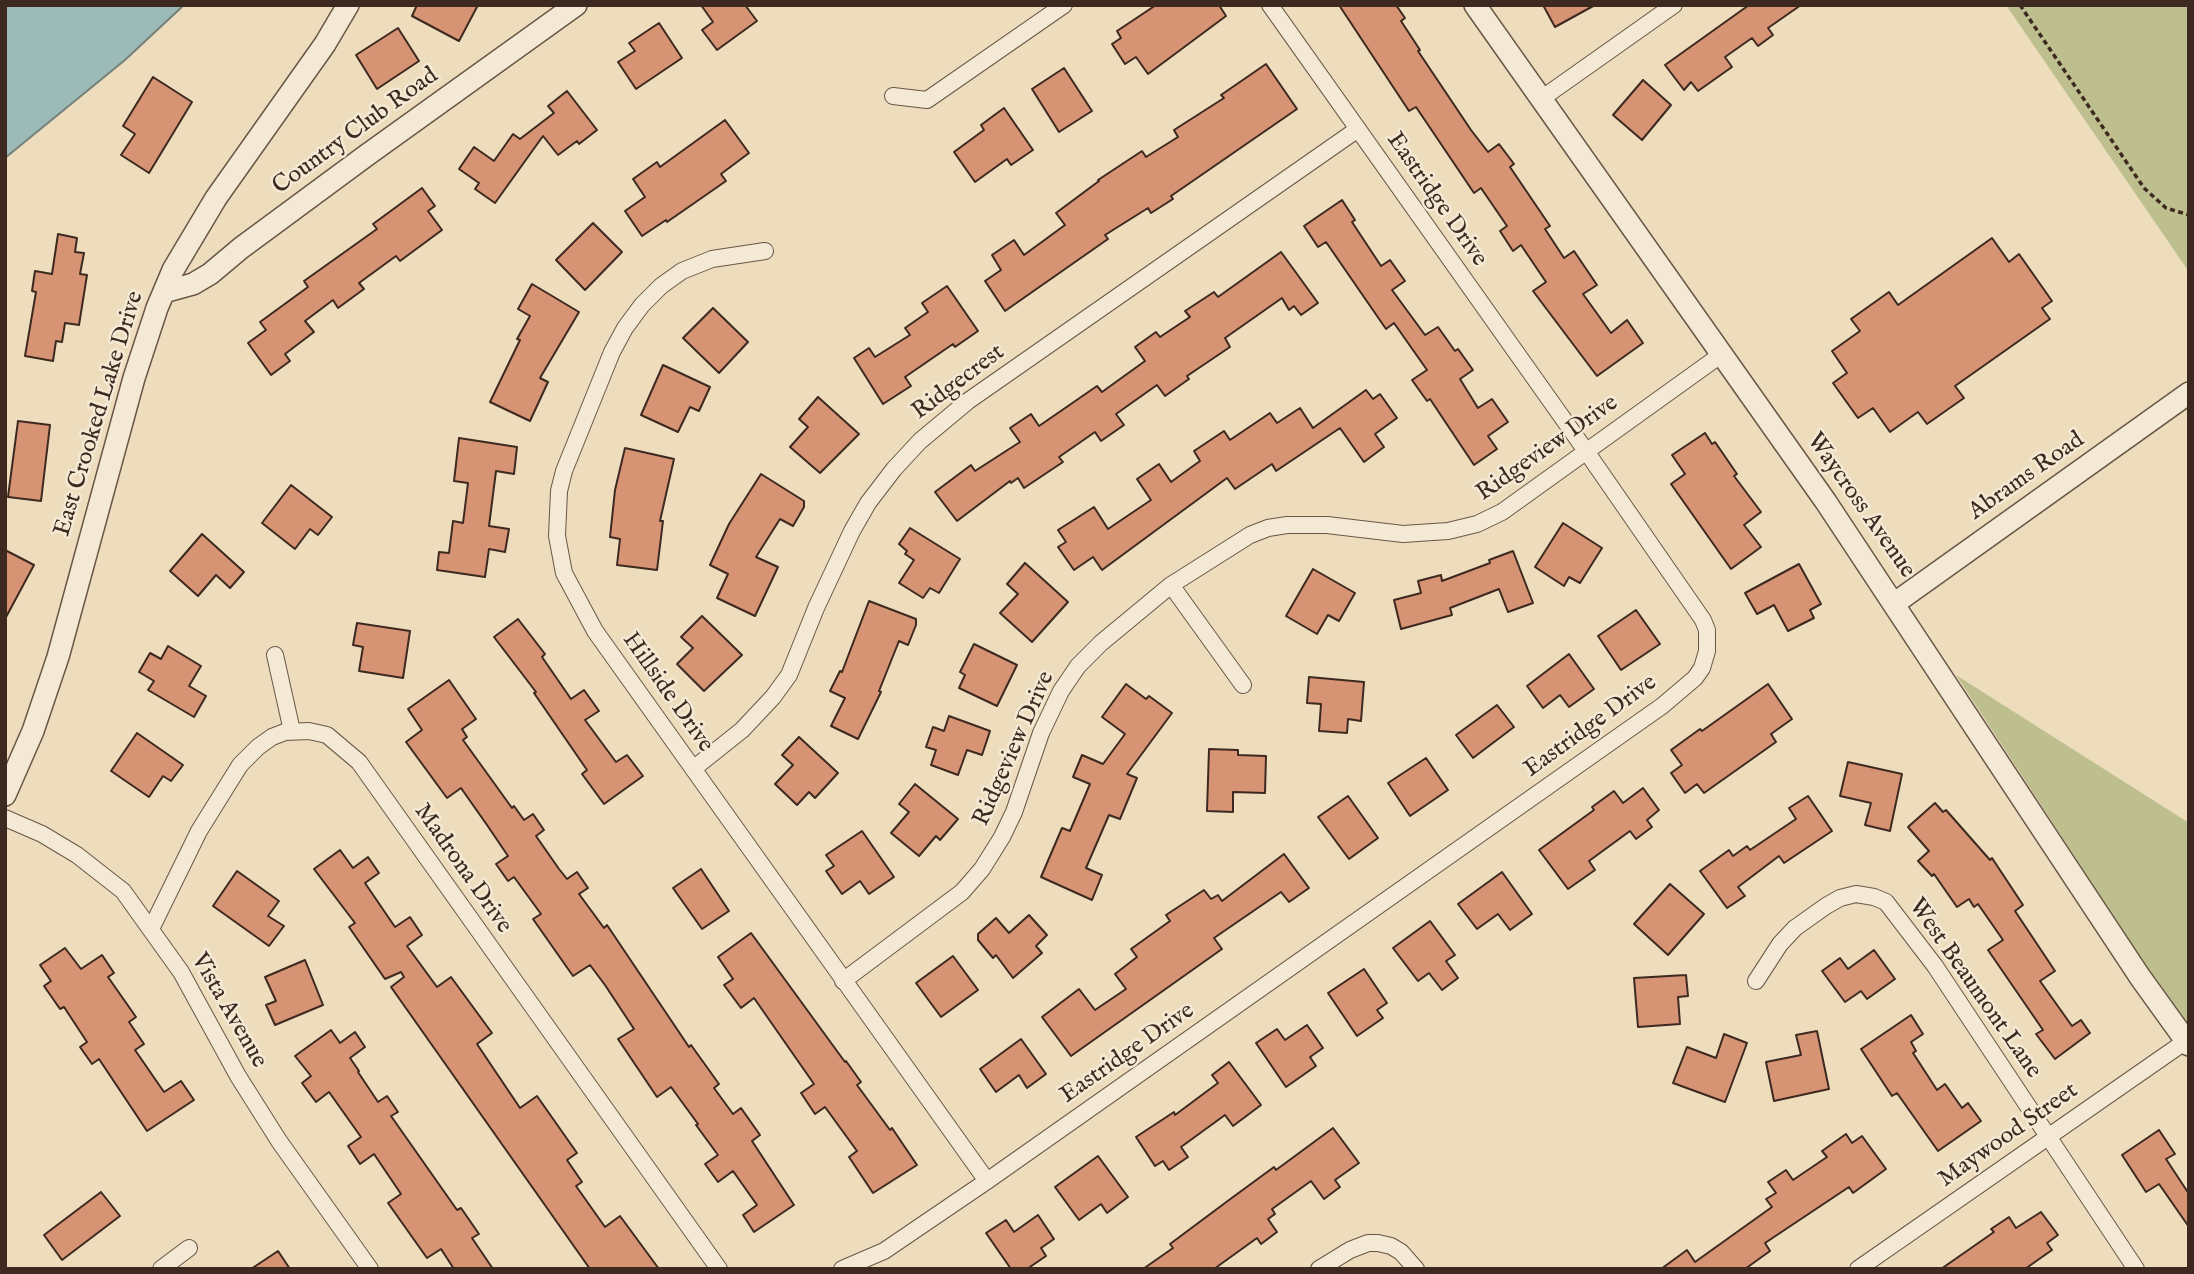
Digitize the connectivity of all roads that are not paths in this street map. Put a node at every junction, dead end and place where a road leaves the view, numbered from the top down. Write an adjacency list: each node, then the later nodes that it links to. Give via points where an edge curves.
1 (348, 5): 11 (street, East Crooked Lake Drive, via 216,198)
2 (576, 5): 11 (street, Country Club Road, via 366,155 210,274)
3 (1064, 5): 7 (street, via 927,100)
4 (1270, 5): 9 (street, Eastridge Drive)
5 (1475, 5): 8 (street, Waycross Avenue)
6 (1674, 5): 8 (street)
7 (893, 96)
8 (1541, 99): 12 (street, Waycross Avenue)
9 (1358, 130): 14 (street, Eastridge Drive); 20 (street, Ridgecrest, via 968,401 920,441 868,503 852,531 789,675 742,730)
10 (765, 251): 20 (street, Hillside Drive, via 712,259 682,271 642,305 612,352 559,491 557,536 564,573 595,631)
11 (164, 292): 21 (street, East Crooked Lake Drive, via 134,378 58,657)
12 (1722, 354): 14 (street, Ridgeview Drive); 16 (street, Waycross Avenue)
13 (2189, 393): 16 (street, Abrams Road)
14 (1586, 452): 15 (street, Ridgeview Drive, via 1502,512 1477,524 1403,534 1327,525 1268,528); 28 (street, Eastridge Drive, via 1703,620 1707,652 1695,678 1662,706)
15 (1171, 585): 18 (street); 24 (street, Ridgeview Drive, via 1078,666 1041,733 1014,812 982,869 962,892)
16 (1895, 603): 26 (street, Waycross Avenue)
17 (275, 655): 19 (street)
18 (1243, 685)
19 (292, 731): 23 (street, via 258,747 227,783); 32 (street, Madrona Drive, via 327,735 359,762)
20 (693, 769): 24 (street, Hillside Drive)
21 (5, 796)
22 (5, 818): 23 (street, Vista Avenue, via 42,834 114,882)
23 (151, 929): 31 (street, Vista Avenue, via 279,1141)
24 (844, 981): 28 (street, Hillside Drive)
25 (1756, 981): 27 (street, West Beaumont Lane, via 1795,928 1833,902 1856,894 1886,902 1935,966)
26 (2187, 1043): 27 (street, Maywood Street)
27 (2048, 1136): 36 (street, Maywood Street); 37 (street, West Beaumont Lane)
28 (987, 1181): 33 (street, Eastridge Drive, via 884,1251)
29 (189, 1248): 30 (street)
30 (161, 1269)
31 (370, 1269)
32 (719, 1269)
33 (842, 1269)
34 (1319, 1269): 35 (street, via 1368,1243 1391,1246)
35 (1416, 1269)
36 (1858, 1269)
37 (2136, 1269)

